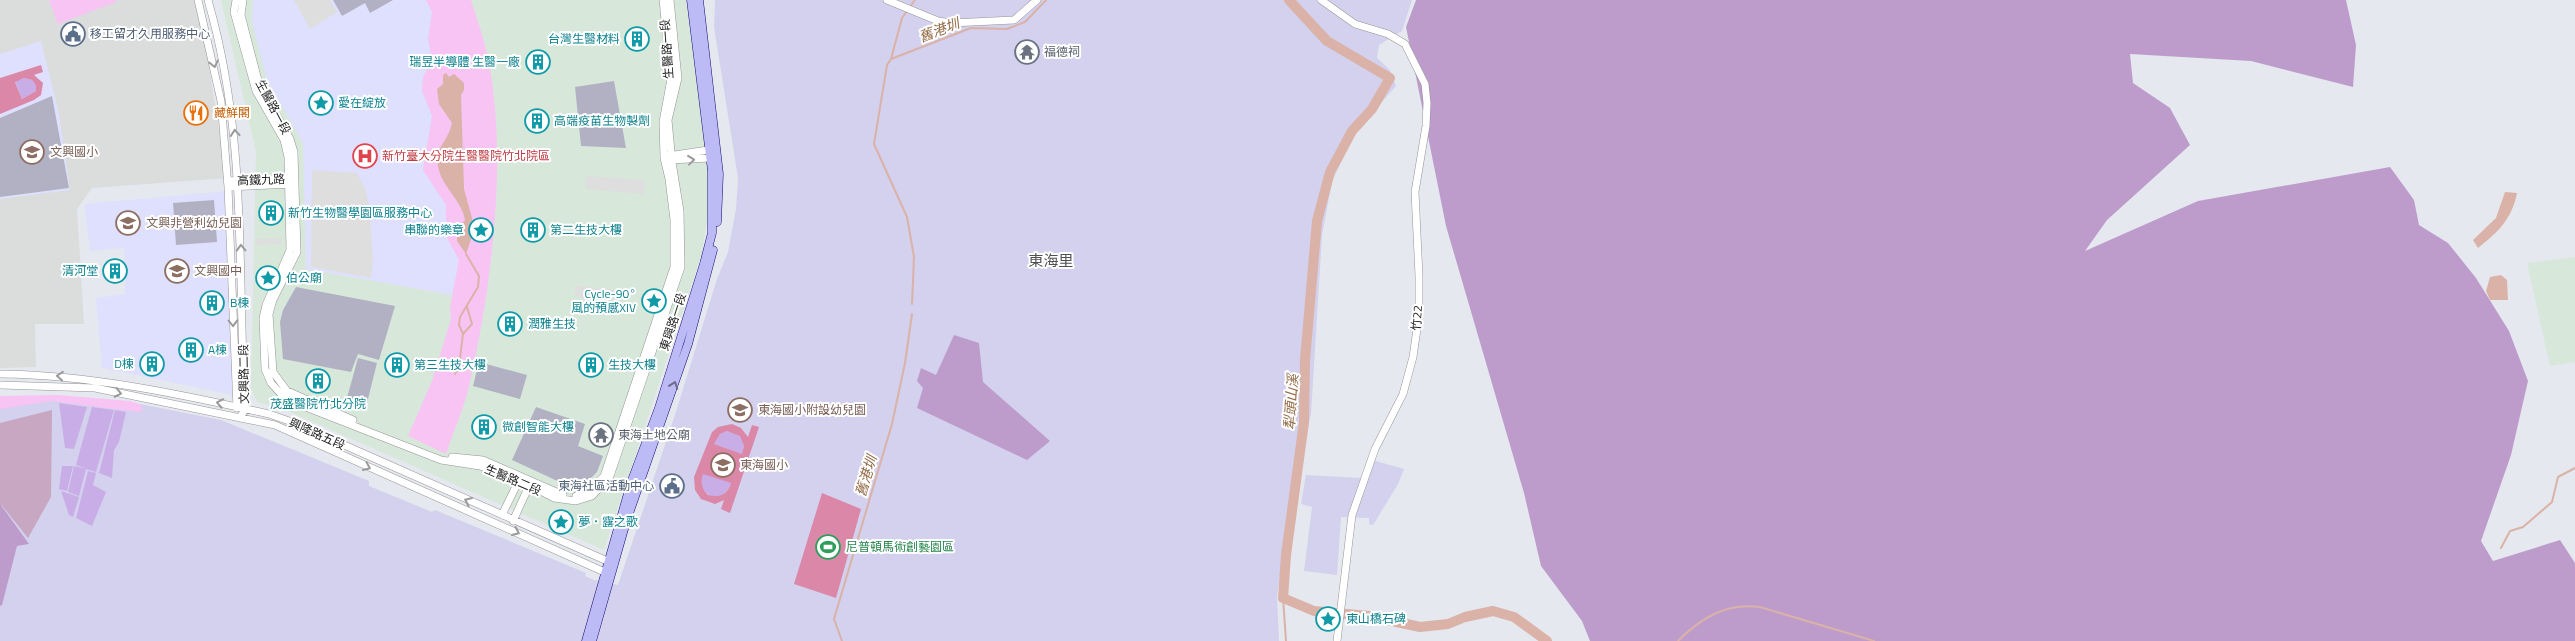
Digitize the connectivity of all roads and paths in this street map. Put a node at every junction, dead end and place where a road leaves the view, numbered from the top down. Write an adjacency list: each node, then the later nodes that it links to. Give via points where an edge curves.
1 (198, 0): 17 (street, 文興路二段, one-way to 17, via 221,100)
2 (208, 0): 18 (street, 文興路二段, one-way to 2, via 228,79)
3 (236, 0): 16 (street, 生醫路一段, via 234,12 243,52 256,91 284,140)
4 (243, 0): 16 (street, 生醫路一段, via 241,15 259,84 294,152)
5 (663, 0): 14 (street, 生醫路一段, via 671,79 663,122)
6 (670, 0): 12 (street, 生醫路一段, via 678,78 668,120)
7 (691, 0): 13 (main road, 東興路一段)
8 (699, 0): 13 (main road, 東興路一段)
9 (888, 0): 10 (street, via 938,21 951,23 1004,21 1021,16)
10 (1037, 0)
11 (1322, 0): 31 (street, 竹22 / 竹22, via 1354,24 1388,34 1405,44 1425,84 1427,103 1415,192 1419,315 1408,380 1375,449 1352,515)
12 (672, 154): 13 (street); 14 (street); 15 (street, 生醫路二段)
13 (711, 154): 15 (street, one-way to 13); 27 (main road, 東興路一段, via 719,196 710,266 688,344)
14 (664, 158): 15 (street); 24 (street, 生醫路二段, via 674,220 674,267 604,476 589,491 575,496 557,494)
15 (672, 162): 24 (street, 生醫路二段, via 680,212 681,267 610,476 592,496 576,501 554,498)
16 (292, 182): 18 (street, 高鐵九路); 24 (street, 生醫路二段, via 297,252 269,314 271,361 279,383 287,391 324,408 446,457 482,460)
17 (228, 184): 18 (street, 高鐵九路); 21 (street, 文興路二段, one-way to 21)
18 (239, 184): 22 (street, 文興路二段, one-way to 18)
19 (0, 374): 21 (street, 興隆路五段, one-way to 19, via 93,379)
20 (0, 385): 23 (street, 興隆路五段, one-way to 23, via 95,388)
21 (236, 406): 22 (street, 興隆路五段); 23 (street, 文興路二段)
22 (245, 409): 23 (street, 文興路二段); 25 (street, 興隆路五段, one-way to 22, via 292,422)
23 (240, 418): 28 (street, 興隆路五段, one-way to 28, via 284,429)
24 (525, 482): 25 (street); 26 (street)
25 (502, 515): 26 (street, 興隆路五段)
26 (513, 521): 27 (street, 興隆路五段)
27 (611, 563): 28 (main road, 東興路一段)
28 (608, 573): 29 (main road, 東興路一段); 30 (main road, 東興路一段)
29 (586, 641)
30 (592, 641)
31 (1337, 641)

